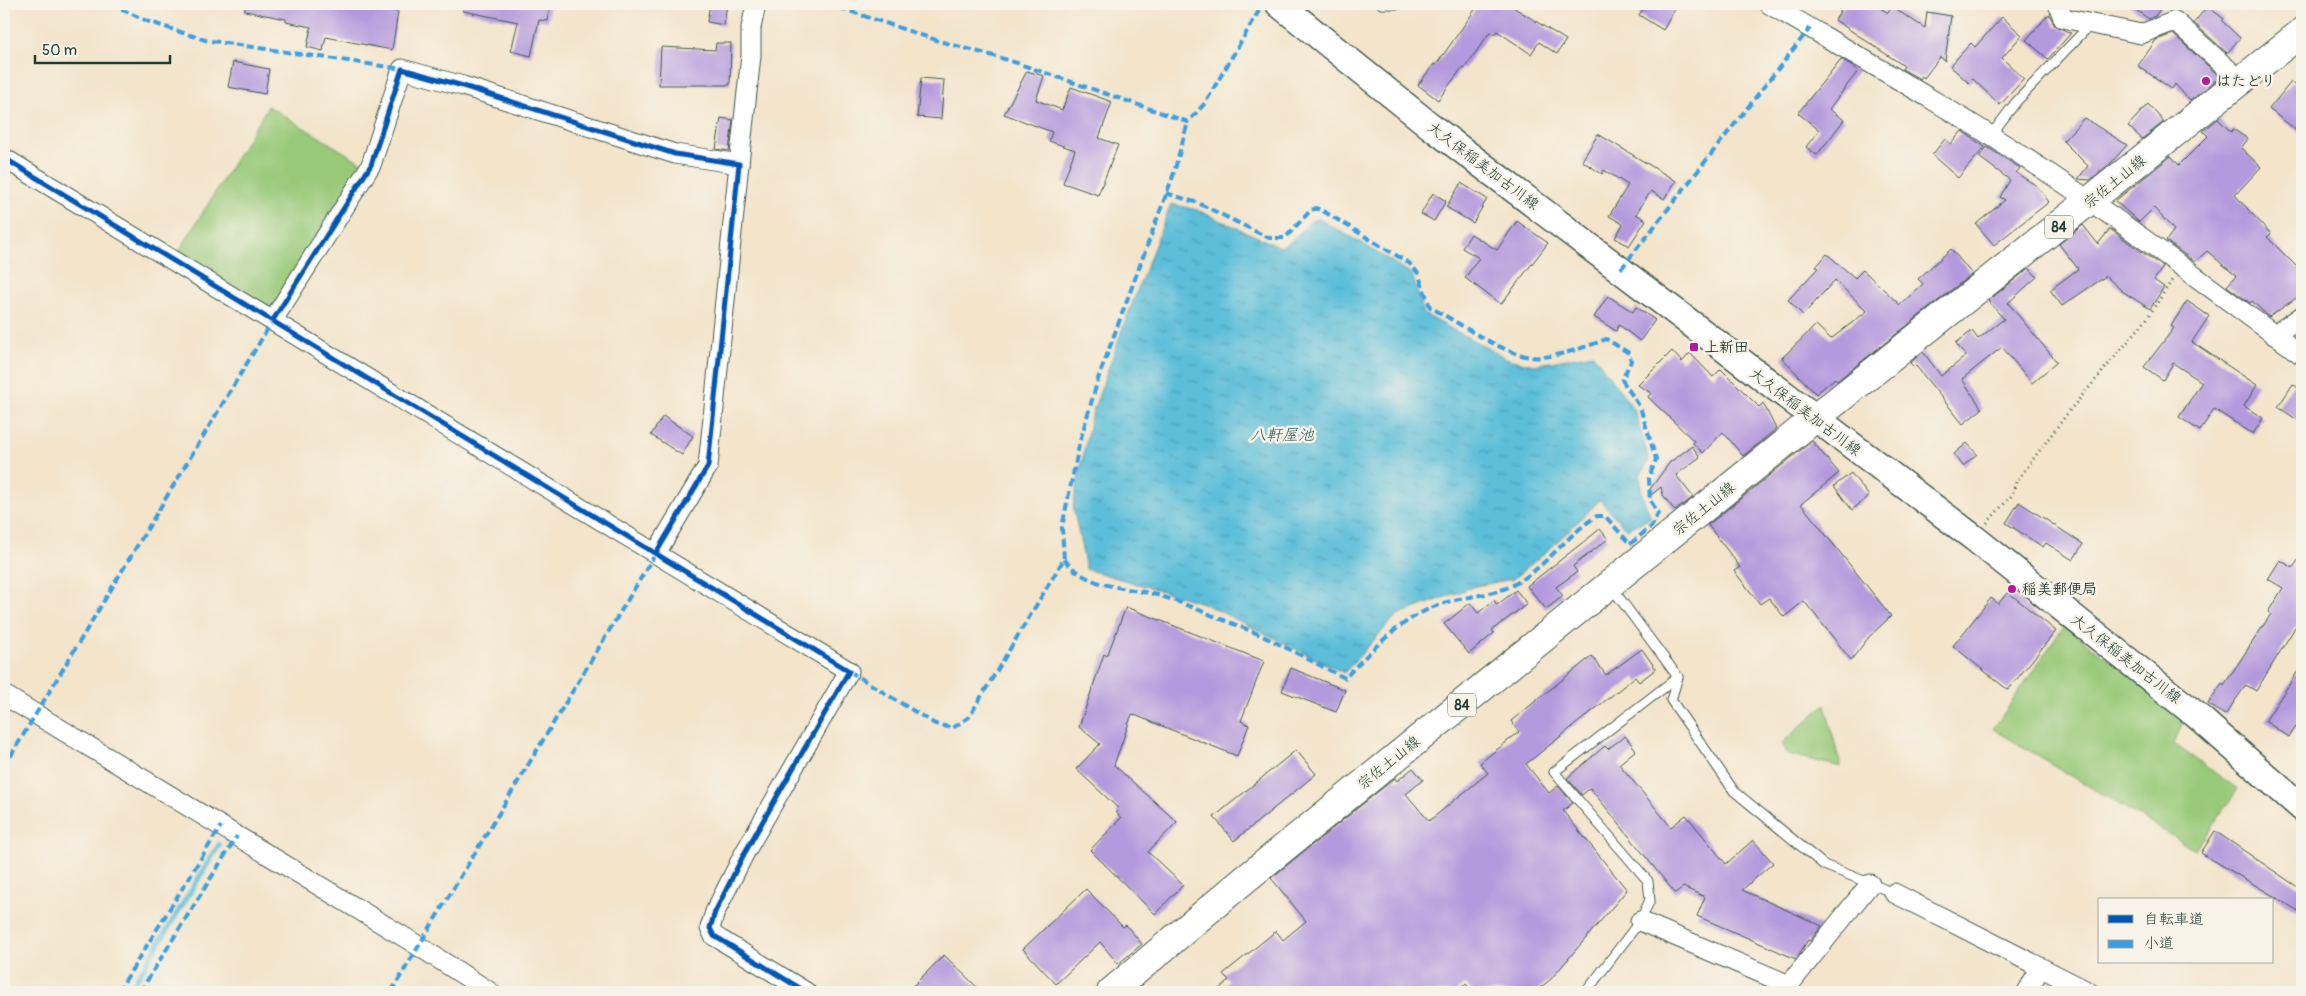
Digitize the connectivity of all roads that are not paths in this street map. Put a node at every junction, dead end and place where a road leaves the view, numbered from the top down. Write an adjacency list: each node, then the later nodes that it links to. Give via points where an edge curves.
1 (756, 4): 12 (street)
2 (1279, 4): 18 (main road, 大久保稲美加古川線, via 1433,128)
3 (1382, 4): 4 (lane)
4 (1399, 4)
5 (1771, 4): 10 (street)
6 (2058, 4): 7 (street, via 2063,18)
7 (2091, 24): 9 (street, via 2141,34 2175,21); 10 (lane, via 2016,102)
8 (2302, 32): 9 (main road, 宗佐土山線 / 84)
9 (2241, 81): 13 (main road, 宗佐土山線 / 84)
10 (1991, 136): 13 (street)
11 (4, 158): 15 (street)
12 (739, 164): 15 (street, via 675,154 402,69 371,165); 19 (street, via 708,466)
13 (2091, 201): 16 (street); 18 (main road, 宗佐土山線 / 84)
14 (2302, 316): 16 (street)
15 (273, 320): 19 (street)
16 (2274, 335): 17 (street)
17 (2302, 355)
18 (1814, 419): 20 (main road, 宗佐土山線 / 84); 23 (main road, 大久保稲美加古川線, via 1974,538 2195,714)
19 (656, 553): 28 (street, via 849,671 744,854 714,912 710,928 714,936)
20 (1610, 586): 21 (lane); 29 (main road, 宗佐土山線 / 84, via 1243,881)
21 (1678, 677): 24 (lane, via 1671,700 1734,790 1824,865); 25 (lane, via 1554,772 1648,881 1650,900)
22 (4, 695): 27 (street)
23 (2302, 808)
24 (1883, 889): 25 (street, via 1789,986); 26 (street)
25 (1640, 921): 30 (lane)
26 (2040, 968): 31 (street); 32 (street)
27 (490, 992)
28 (806, 992)
29 (1111, 992)
30 (1586, 992)
31 (2028, 992)
32 (2089, 992)

